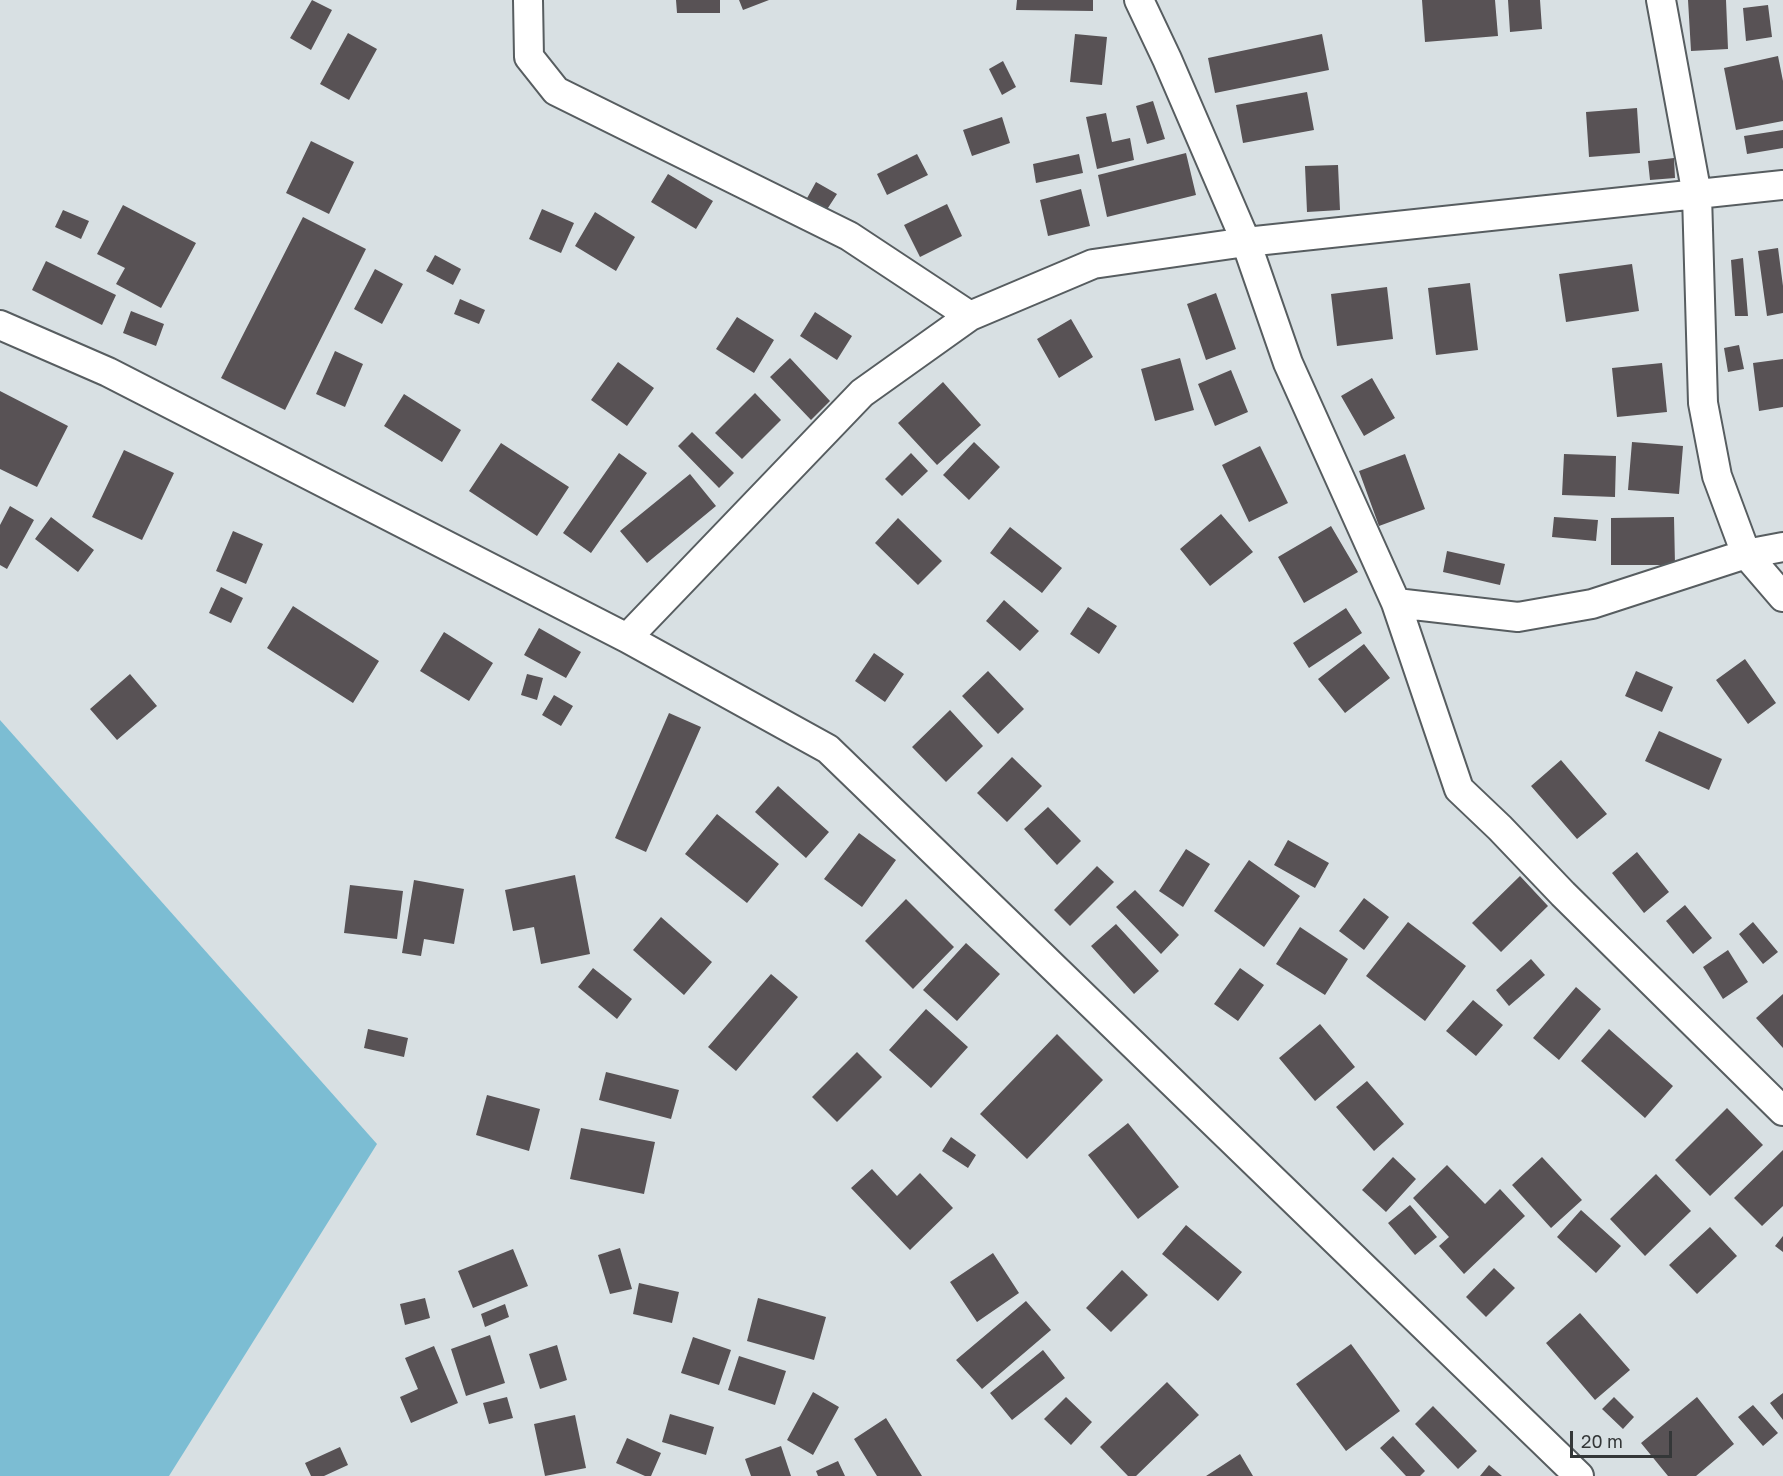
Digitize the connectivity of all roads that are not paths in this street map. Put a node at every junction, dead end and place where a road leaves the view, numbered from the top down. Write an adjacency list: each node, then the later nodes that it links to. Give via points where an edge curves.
1 (528, 0): 7 (street, via 529,57 556,91 849,236)
2 (1139, 0): 6 (street)
3 (1661, 0): 5 (street)
4 (1783, 184): 5 (street)
5 (1697, 195): 6 (street); 10 (street, via 1703,403 1717,476)
6 (1246, 242): 7 (street, via 1093,264); 12 (street, via 1288,363)
7 (969, 316): 13 (street, via 862,393)
8 (0, 325): 13 (street, via 108,372)
9 (1783, 547): 10 (street)
10 (1746, 554): 11 (street); 12 (street, via 1592,604 1518,617)
11 (1783, 597)
12 (1396, 603): 14 (street, via 1459,789)
13 (627, 638): 15 (street, via 828,749)
14 (1783, 1111)
15 (1579, 1476)

